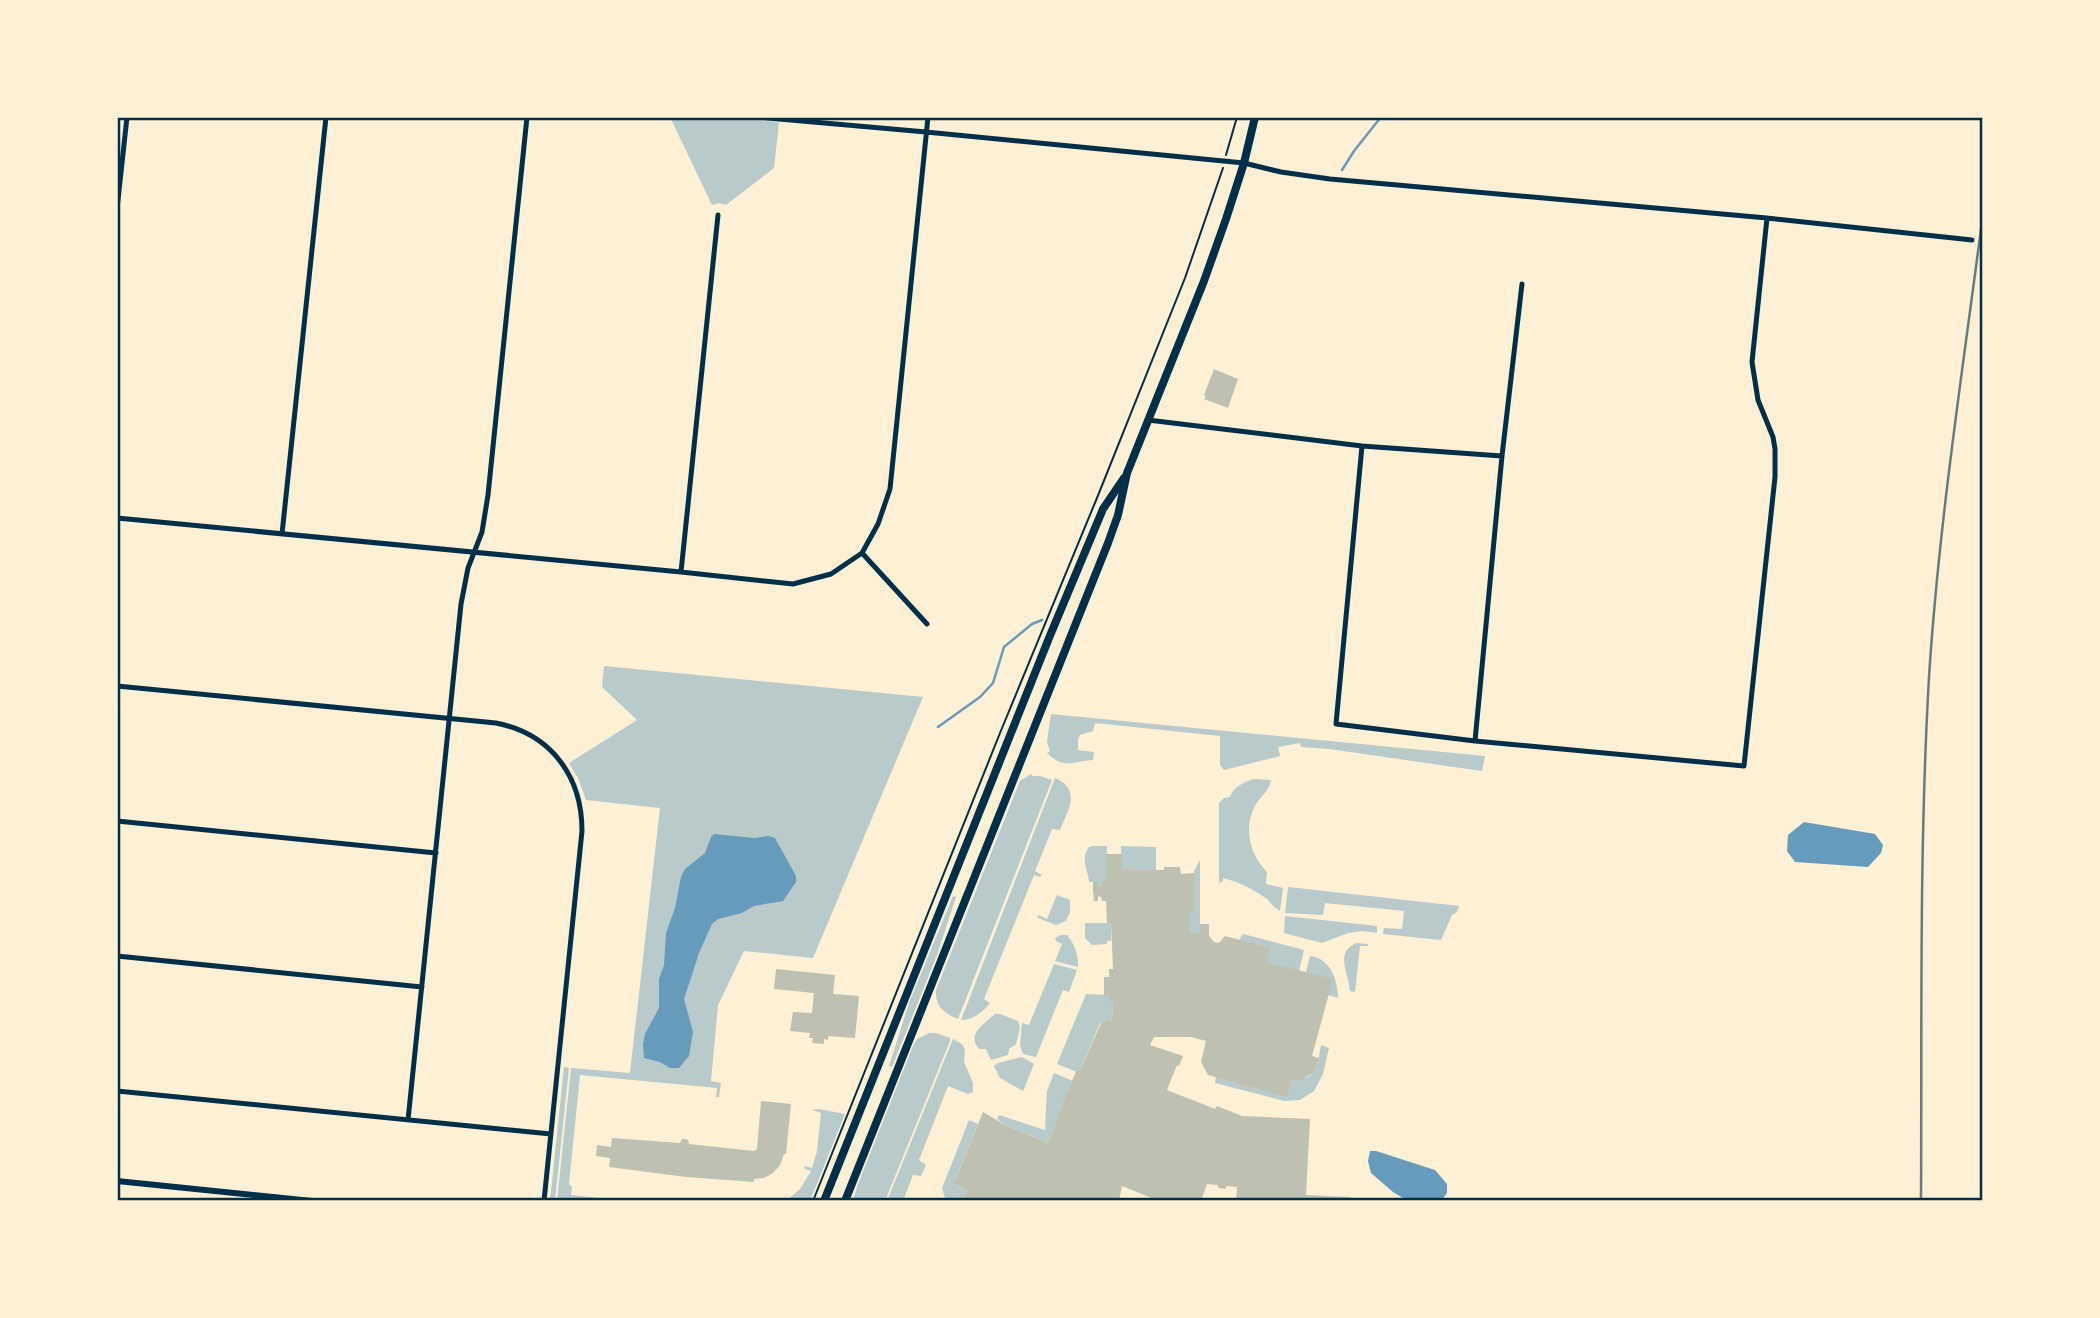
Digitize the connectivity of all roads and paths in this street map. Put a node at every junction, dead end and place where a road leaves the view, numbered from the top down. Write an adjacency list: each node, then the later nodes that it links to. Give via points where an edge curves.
1 (127, 117): 12 (street)
2 (326, 117): 22 (street)
3 (527, 117): 23 (street, via 488,495)
4 (755, 117): 8 (street)
5 (928, 117): 8 (street)
6 (1237, 117): 9 (path)
7 (1255, 117): 10 (main road)
8 (926, 132): 10 (street); 24 (street, via 890,489)
9 (1227, 152)
10 (1244, 163): 14 (street, via 1330,179); 17 (main road, via 1204,281)
11 (1221, 174): 40 (path, via 1180,291)
12 (117, 209)
13 (718, 215): 25 (street)
14 (1767, 218): 15 (street); 29 (street, via 1752,362 1758,400 1773,437 1776,477 1744,766)
15 (1972, 240)
16 (1522, 284): 19 (street)
17 (1148, 419): 18 (street); 20 (main road)
18 (1362, 446): 19 (street); 29 (street, via 1336,724)
19 (1502, 456): 29 (street)
20 (1127, 473): 41 (main road, via 1103,509 1049,638); 42 (main road, via 1099,566)
21 (117, 518): 22 (street)
22 (282, 534): 23 (street)
23 (474, 553): 25 (street); 28 (street, via 461,604)
24 (862, 553): 25 (street, via 831,574 793,584); 26 (street)
25 (681, 572)
26 (927, 624)
27 (117, 686): 28 (street)
28 (451, 718): 31 (street); 36 (street, via 507,725 529,734 561,761 579,799 580,850)
29 (1475, 741)
30 (117, 821): 31 (street)
31 (436, 853): 33 (street)
32 (117, 956): 33 (street)
33 (422, 987): 35 (street)
34 (117, 1091): 35 (street)
35 (408, 1120): 36 (street)
36 (551, 1134): 39 (street)
37 (117, 1181): 38 (street)
38 (312, 1201)
39 (544, 1201)
40 (813, 1201)
41 (824, 1201)
42 (845, 1201)

